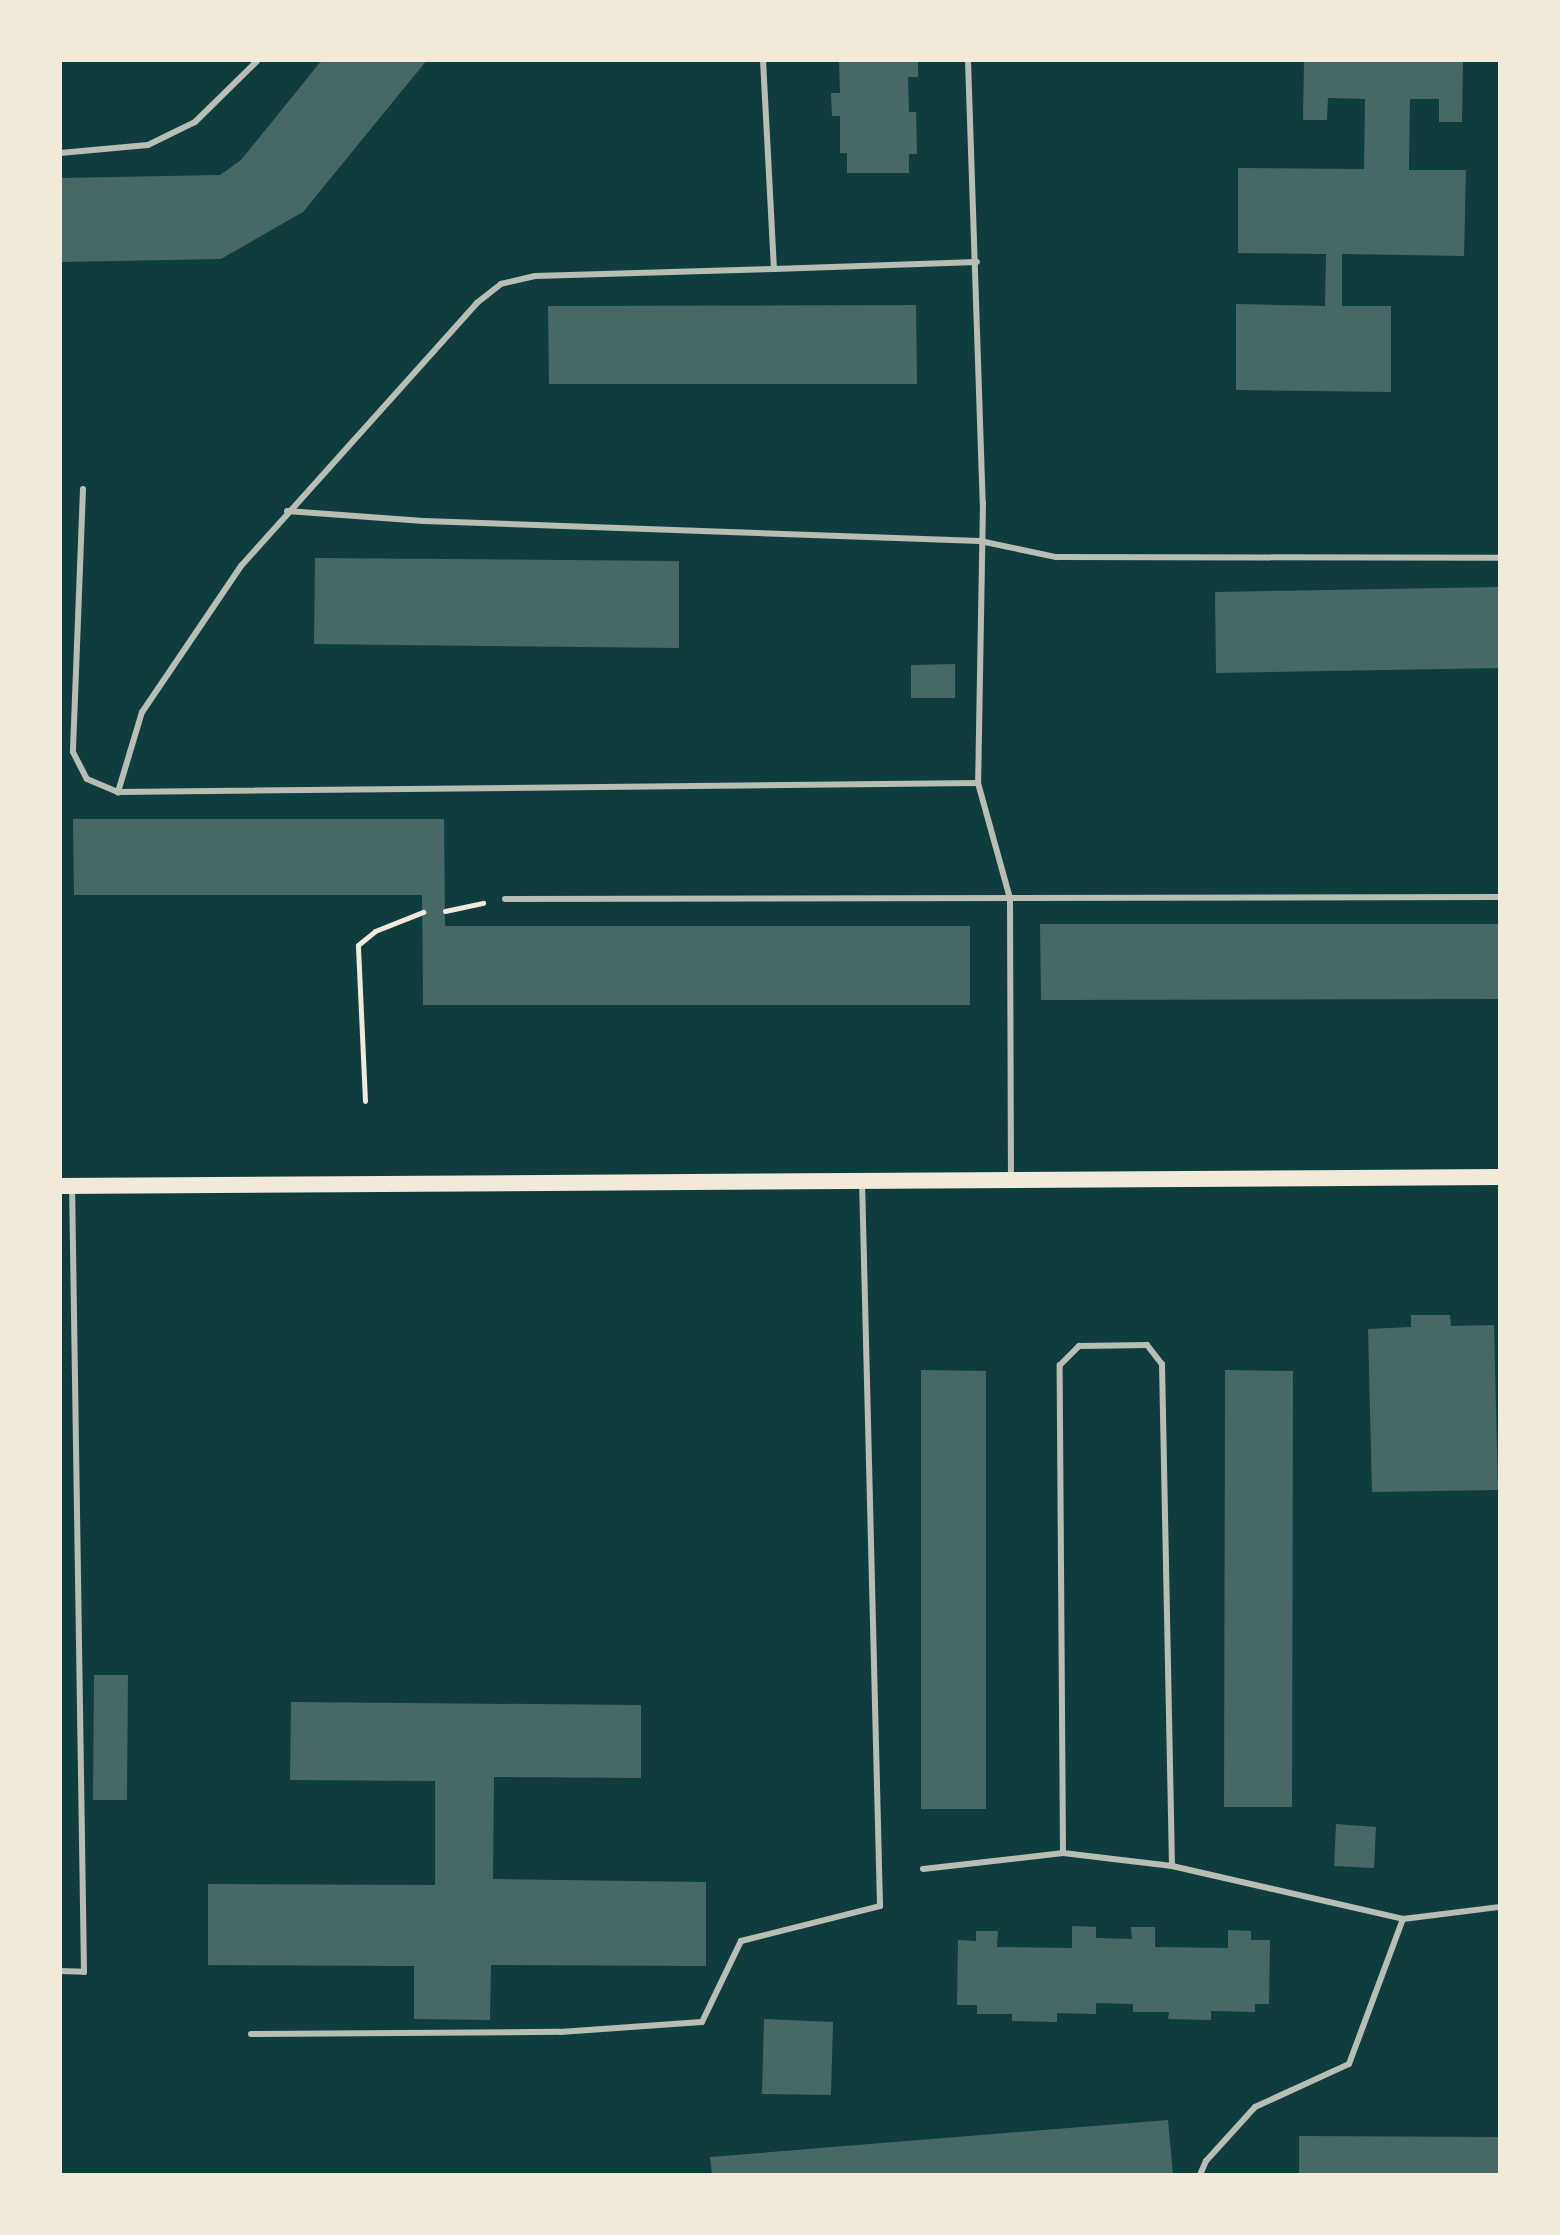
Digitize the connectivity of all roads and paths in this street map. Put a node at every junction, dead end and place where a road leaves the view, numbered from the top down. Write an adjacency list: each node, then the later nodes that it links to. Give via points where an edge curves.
1 (258, 60): 4 (lane, via 195,122 148,145)
2 (763, 60): 6 (lane)
3 (968, 60): 5 (lane)
4 (60, 153)
5 (977, 262): 6 (lane); 9 (lane)
6 (774, 269): 8 (lane, via 535,276 501,284 477,303)
7 (83, 489): 12 (lane, via 73,752 87,779)
8 (287, 511): 9 (lane, via 424,521); 12 (lane, via 197,625 149,699)
9 (980, 541): 10 (lane, via 1056,557); 11 (lane)
10 (1500, 558)
11 (978, 783): 12 (lane); 14 (lane)
12 (118, 792)
13 (1500, 897): 14 (lane)
14 (1010, 898): 15 (lane); 20 (lane)
15 (505, 899): 16 (path)
16 (445, 911)
17 (423, 912): 18 (path, via 375,931 358,945)
18 (365, 1101)
19 (1500, 1177): 20 (main road)
20 (1011, 1180): 21 (main road)
21 (862, 1182): 22 (main road); 29 (lane, via 880,1906 741,1941 702,2022 560,2032)
22 (66, 1186): 28 (lane, via 84,1972)
23 (1063, 1853): 24 (lane); 24 (lane, via 1060,1365 1079,1346 1147,1345 1162,1364); 25 (lane)
24 (1172, 1866): 27 (lane)
25 (923, 1869)
26 (1500, 1907): 27 (lane)
27 (1403, 1919): 30 (lane, via 1349,2064 1255,2107 1206,2161)
28 (60, 1971)
29 (251, 2034)
30 (1200, 2175)

